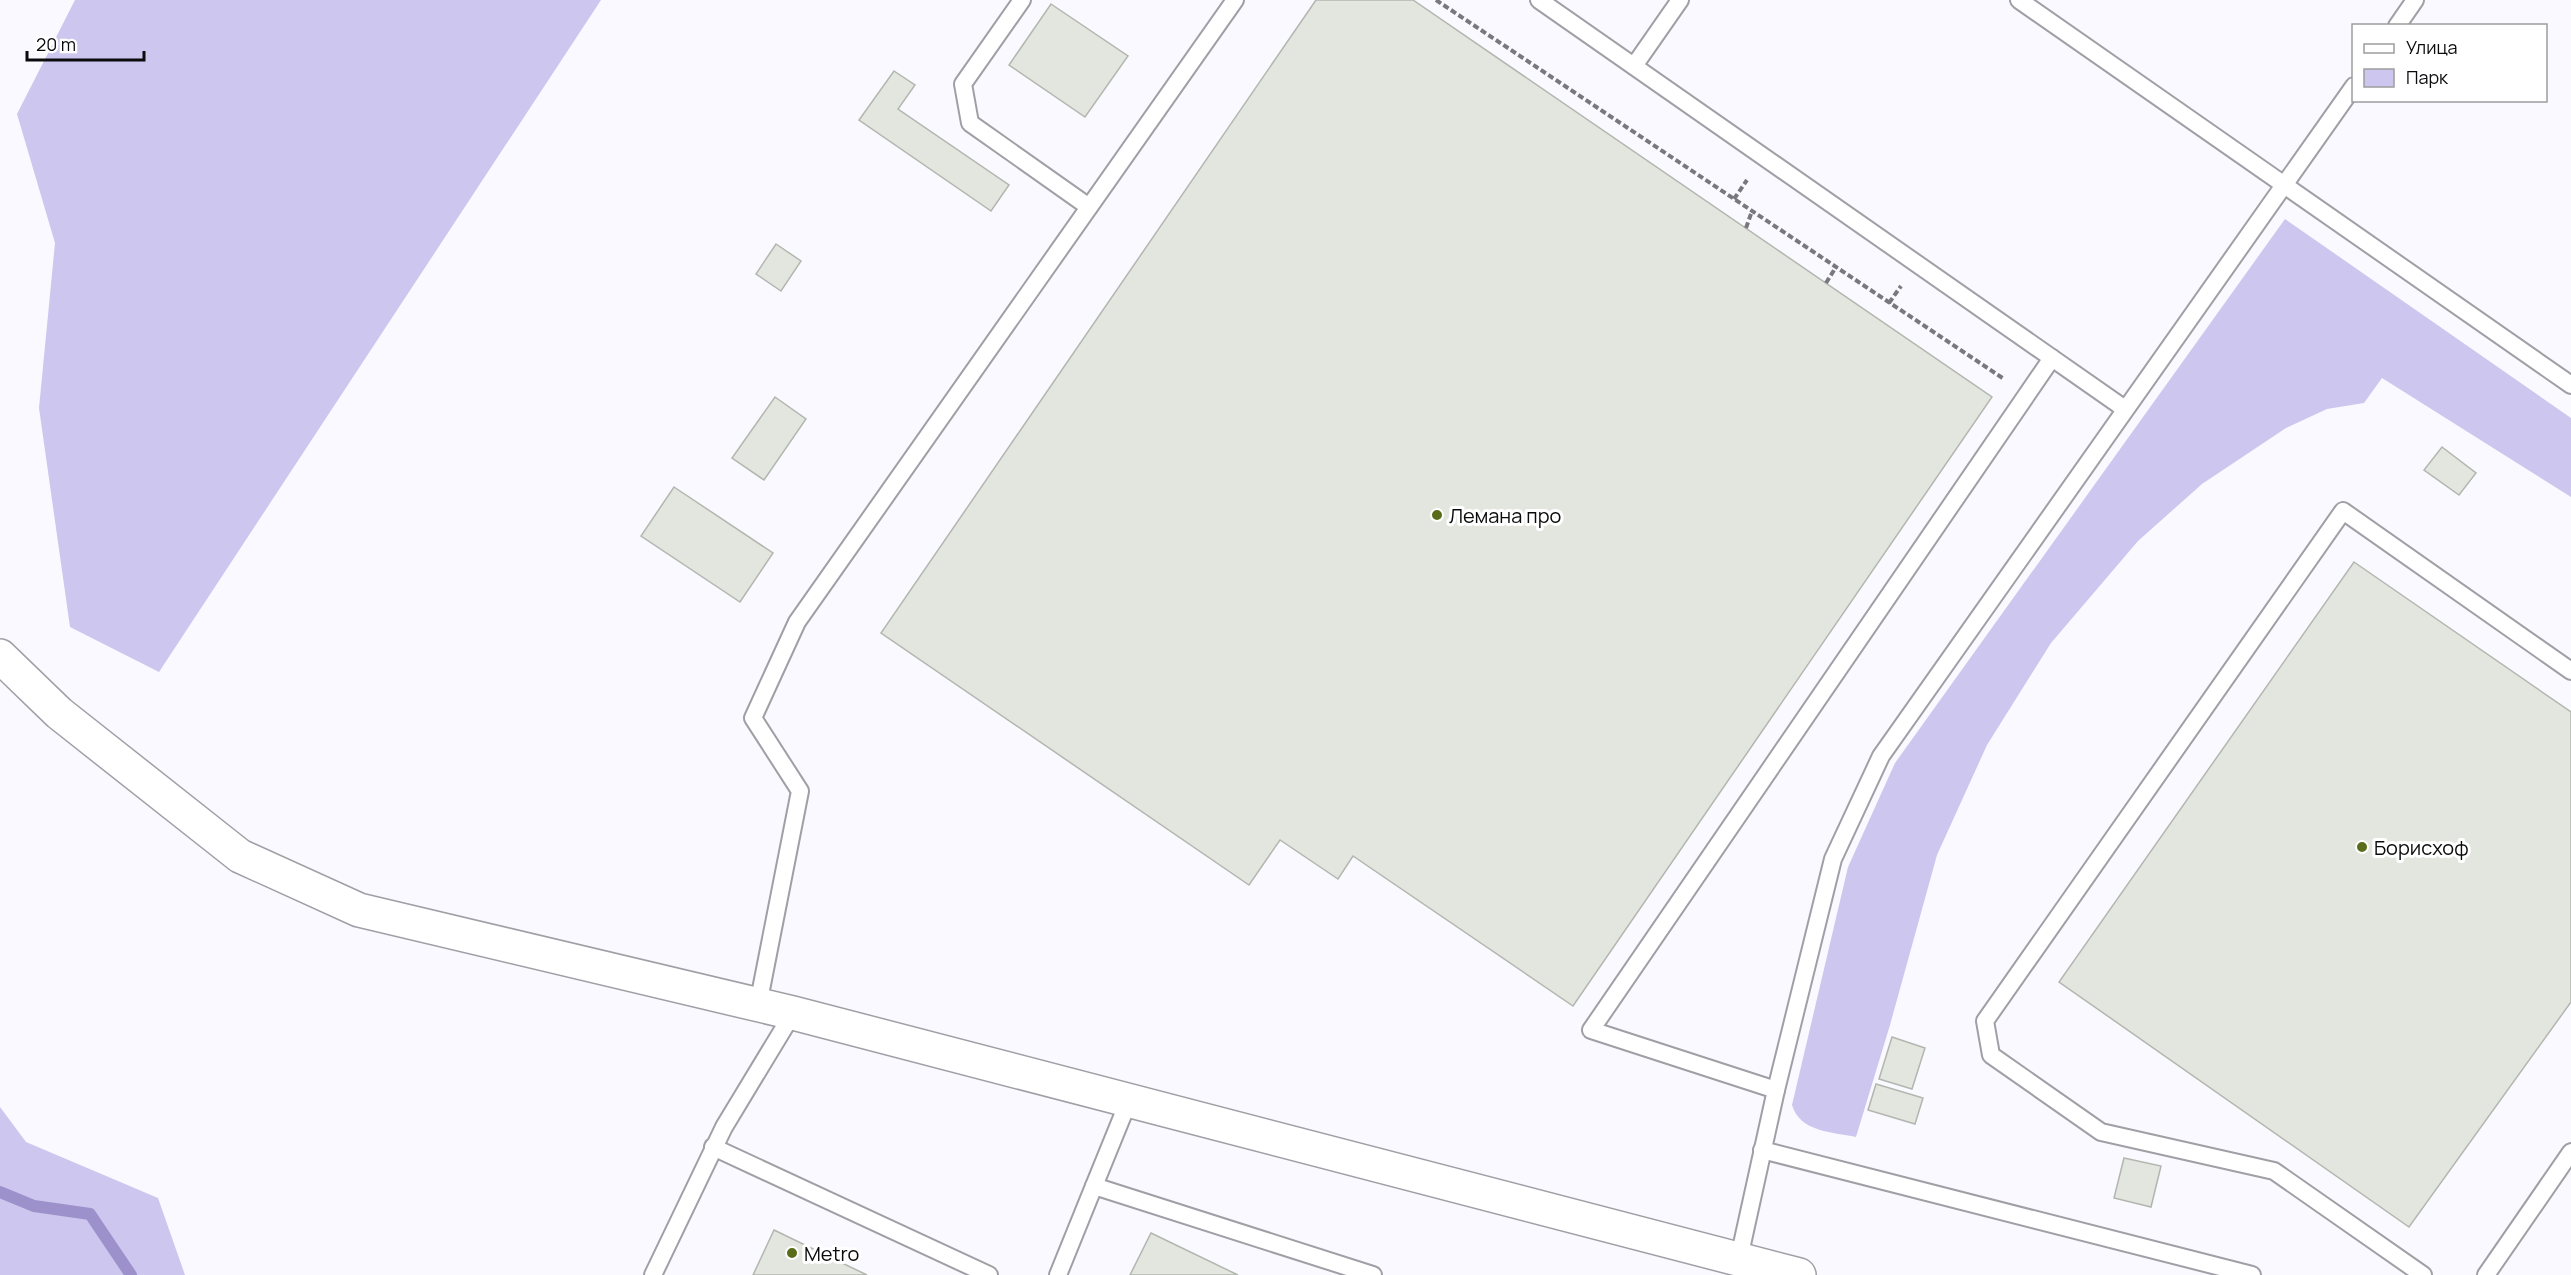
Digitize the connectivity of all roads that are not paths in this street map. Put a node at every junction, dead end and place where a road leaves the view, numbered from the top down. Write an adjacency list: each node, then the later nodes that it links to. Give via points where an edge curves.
1 (1022, 0): 11 (lane, via 963,84 970,123)
2 (1235, 0): 11 (lane)
3 (1539, 0): 8 (lane)
4 (1680, 0): 8 (lane)
5 (2019, 0): 10 (lane)
6 (2415, 0): 7 (lane)
7 (2398, 24)
8 (1634, 66): 12 (lane)
9 (2352, 89): 10 (lane)
10 (2284, 185): 13 (lane); 14 (lane)
11 (1089, 207): 17 (lane, via 797,622 753,718 800,791)
12 (2052, 358): 14 (lane); 19 (lane, via 1591,1030)
13 (2571, 385)
14 (2125, 409): 19 (lane, via 1881,756 1833,859)
15 (0, 656): 17 (street, via 59,712 240,855 348,906)
16 (2571, 671): 32 (lane, via 2343,511 1985,1021 1991,1055 2101,1132 2274,1171)
17 (758, 1005): 18 (street)
18 (793, 1013): 20 (street); 21 (lane)
19 (1776, 1090): 22 (lane)
20 (1129, 1100): 24 (lane); 25 (street)
21 (713, 1147): 26 (lane); 27 (lane)
22 (1762, 1150): 25 (lane); 31 (lane)
23 (2571, 1152): 33 (lane)
24 (1094, 1186): 28 (lane); 29 (lane)
25 (1739, 1258): 30 (street)
26 (653, 1275)
27 (989, 1275)
28 (1058, 1275)
29 (1373, 1275)
30 (1798, 1275)
31 (2252, 1275)
32 (2423, 1275)
33 (2486, 1275)

